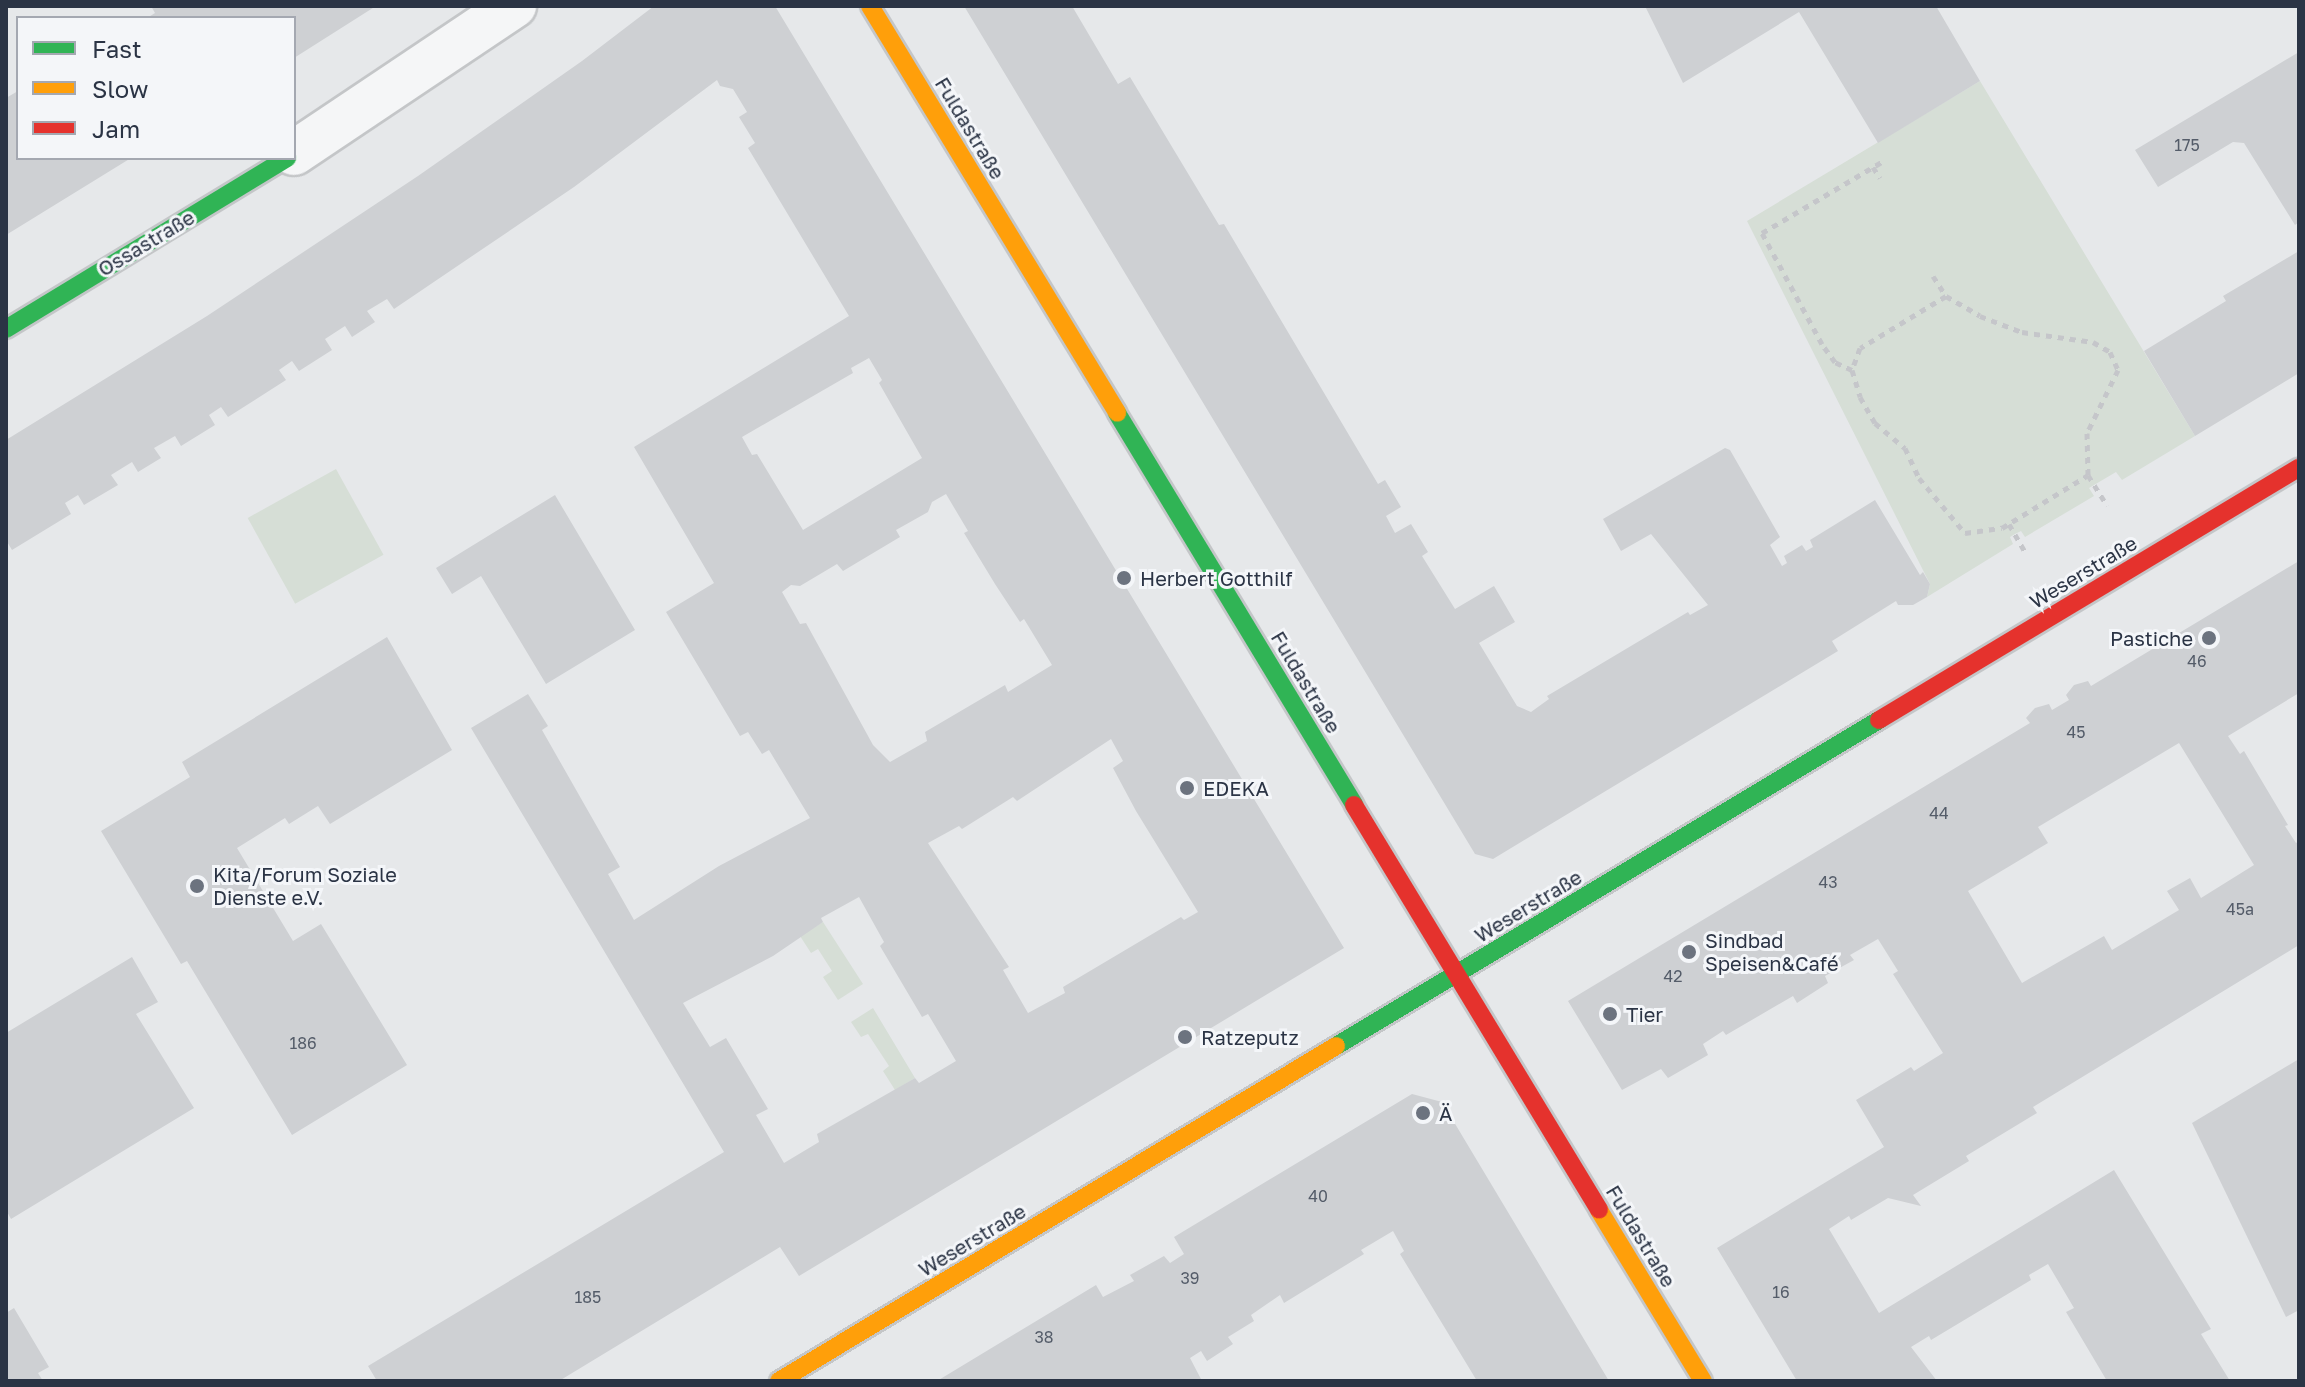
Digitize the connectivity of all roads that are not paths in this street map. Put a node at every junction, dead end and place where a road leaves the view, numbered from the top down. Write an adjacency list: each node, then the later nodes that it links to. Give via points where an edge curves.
1 (514, 6): 3 (street)
2 (870, 6): 7 (street, Fuldastraße)
3 (296, 152)
4 (284, 160): 5 (street, Ossastraße)
5 (6, 329)
6 (2299, 468): 7 (street, Weserstraße)
7 (1458, 975): 8 (street, Weserstraße); 9 (street, Fuldastraße)
8 (779, 1381)
9 (1703, 1381)

